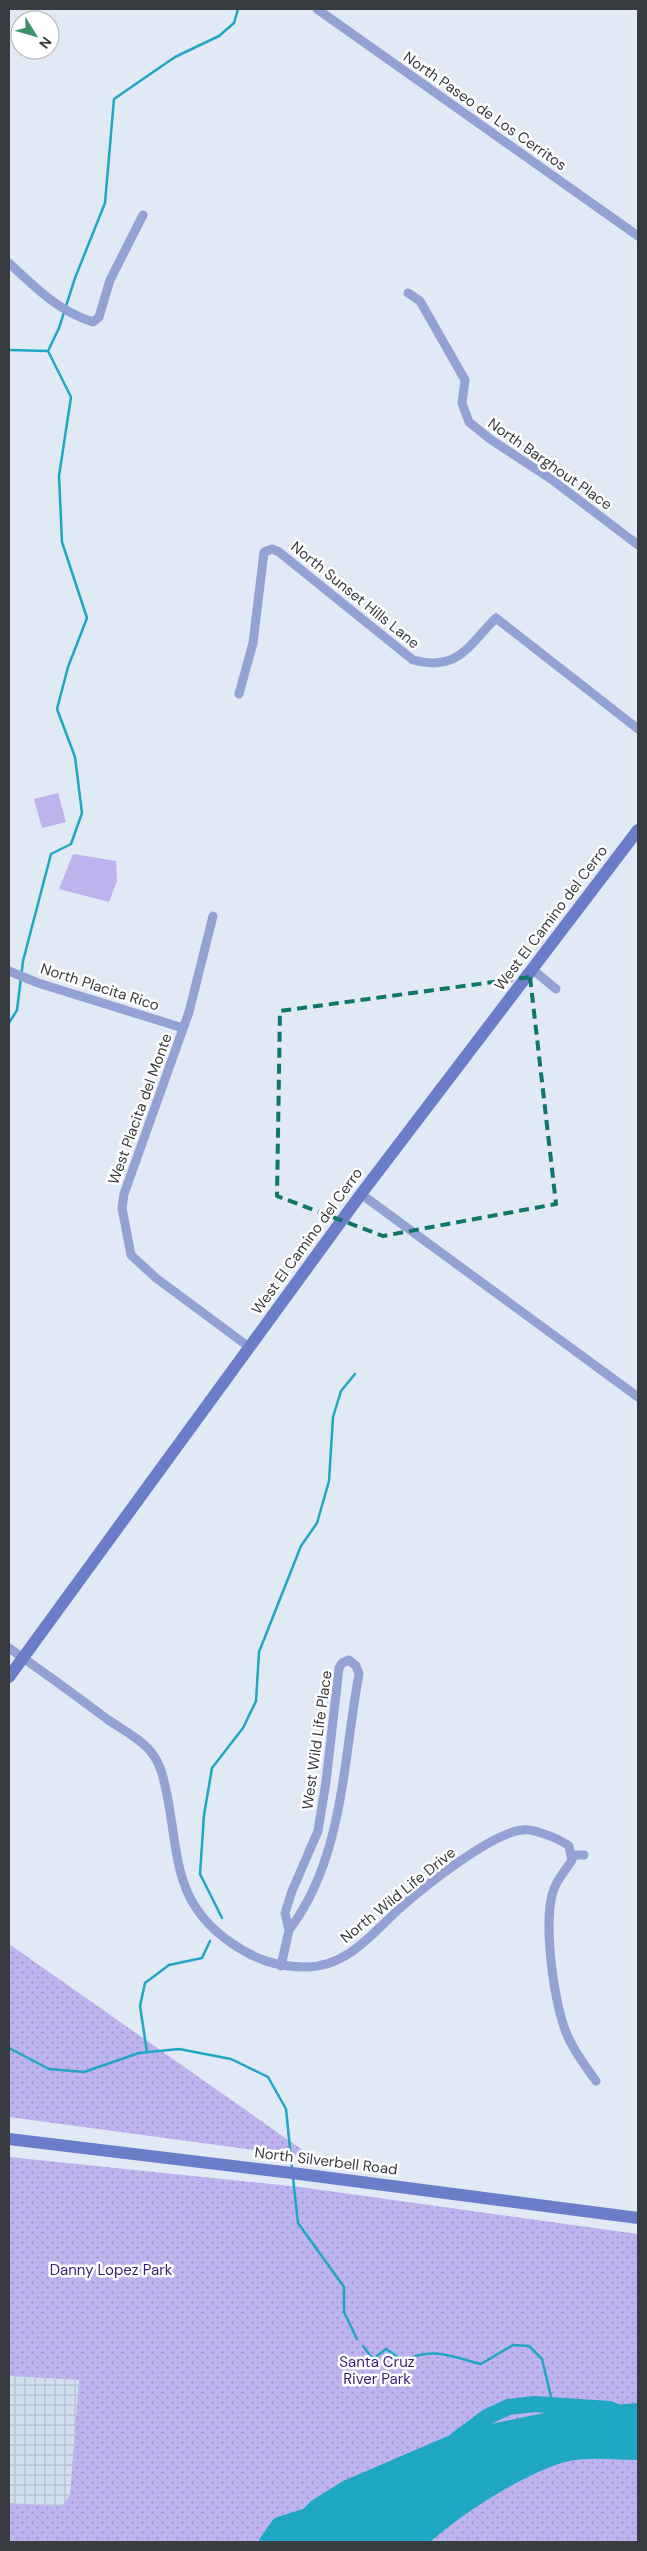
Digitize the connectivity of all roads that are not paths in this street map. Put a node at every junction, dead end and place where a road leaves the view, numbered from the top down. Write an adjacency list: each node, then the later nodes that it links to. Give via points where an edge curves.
1 (316, 9): 3 (street, North Paseo de Los Cerritos)
2 (143, 215): 4 (street, via 110,280 99,317 93,322 56,306)
3 (638, 236)
4 (9, 263)
5 (408, 293): 6 (street, North Barghout Place, via 420,301 466,380 462,403 469,422)
6 (638, 545)
7 (239, 694): 8 (street, North Sunset Hills Lane, via 253,643 264,552 272,549 413,660 441,663 456,659 496,618)
8 (638, 729)
9 (638, 830): 11 (street, West El Camino del Cerro)
10 (213, 916): 14 (street, West Placita del Monte)
11 (532, 969): 13 (street, West El Camino del Cerro); 15 (street, West El Camino del Cerro)
12 (9, 971): 14 (street, North Placita Rico)
13 (556, 989)
14 (183, 1028): 16 (street, West Placita del Monte, via 124,1194 125,1231 131,1254 142,1265)
15 (361, 1194): 16 (street, West El Camino del Cerro); 17 (street)
16 (249, 1347): 19 (street, West El Camino del Cerro)
17 (638, 1397)
18 (9, 1648): 19 (street, North Wild Life Drive)
19 (23, 1658): 20 (street, West El Camino del Cerro); 24 (street, North Wild Life Drive, via 151,1752 166,1788 175,1846 188,1897 207,1923 225,1938 244,1952)
20 (9, 1677)
21 (572, 1854): 22 (street); 24 (street, North Wild Life Drive, via 564,1841 532,1830 521,1830 453,1866 351,1952 309,1968); 25 (street, via 572,1860 553,1890 549,1909 552,1964 568,2038)
22 (584, 1855)
23 (289, 1930): 23 (street, West Wild Life Place, via 302,1913 334,1831 360,1674 349,1660 339,1668 318,1831 285,1913); 24 (street, West Wild Life Place)
24 (281, 1966)
25 (596, 2081)
26 (9, 2139): 27 (street, North Silverbell Road)
27 (638, 2218)

